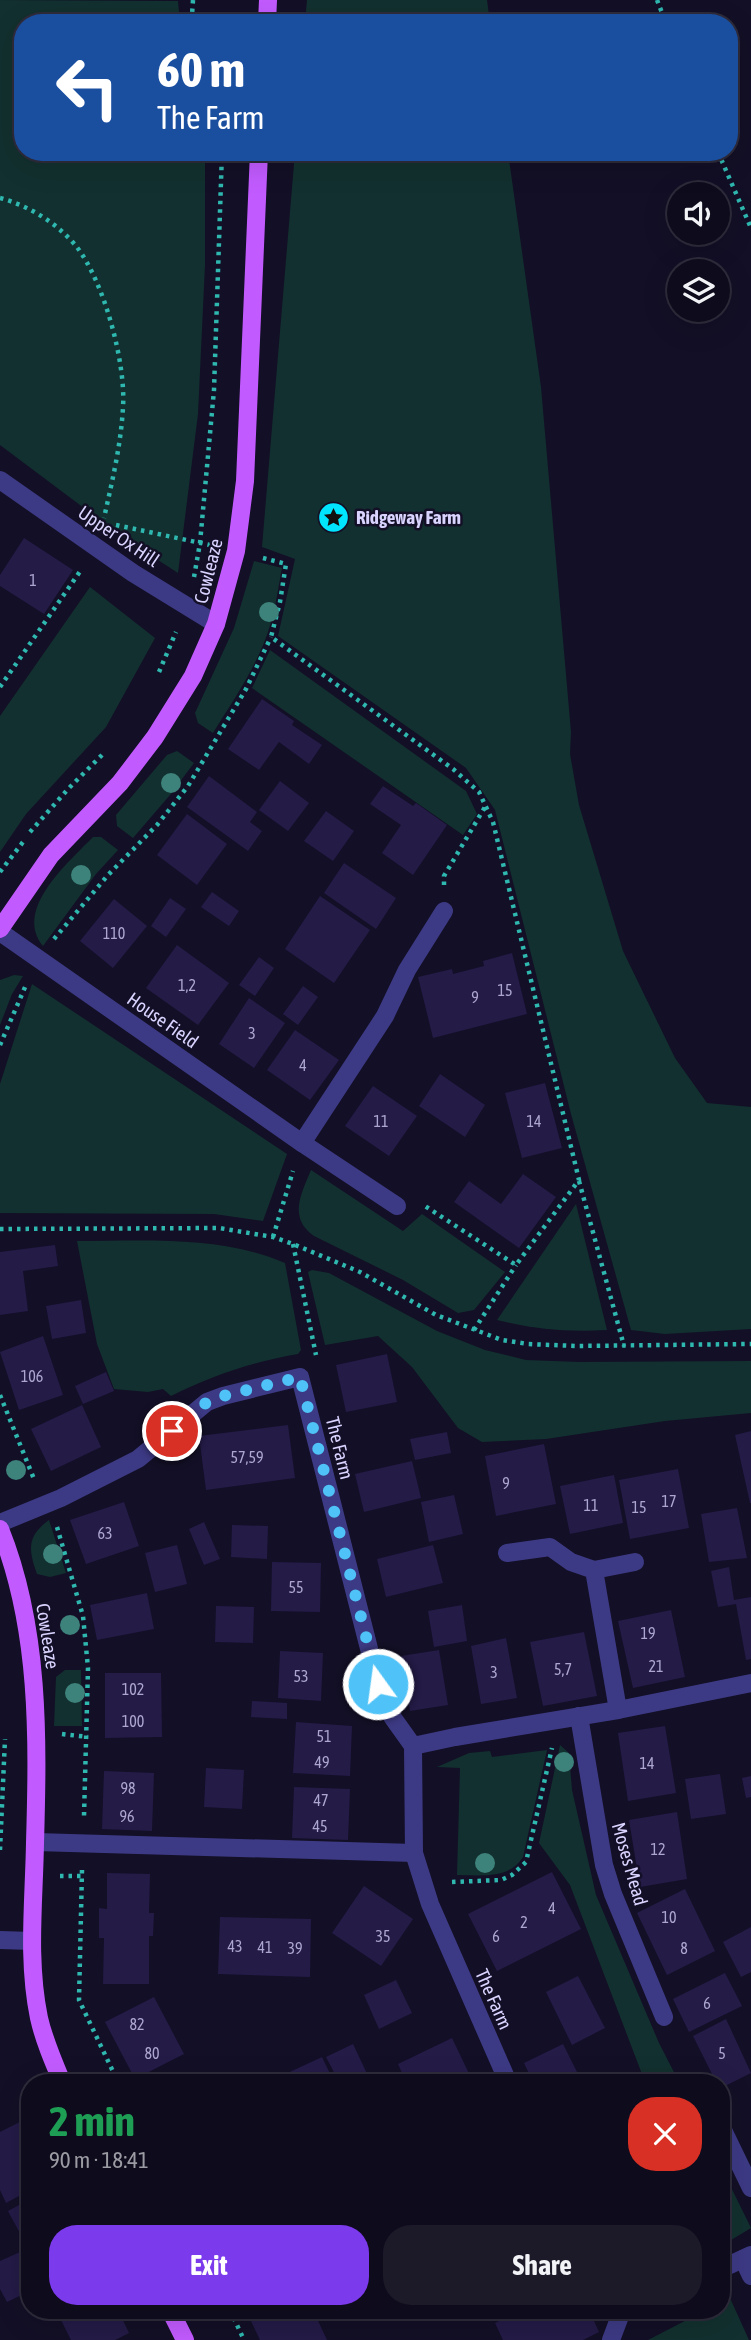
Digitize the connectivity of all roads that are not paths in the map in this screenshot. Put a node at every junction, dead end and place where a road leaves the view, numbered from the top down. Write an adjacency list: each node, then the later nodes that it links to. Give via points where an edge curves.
1 (259, 161): 3 (main road, Cowleaze, via 245,481 236,551)
2 (0, 480): 3 (street, Upper Ox Hill, via 133,573)
3 (216, 624): 5 (main road, Cowleaze, via 193,676 149,746 51,855)
4 (444, 911): 6 (street, via 385,1016)
5 (0, 931): 6 (street, House Field)
6 (302, 1143): 7 (street, House Field)
7 (397, 1206)
8 (0, 1523): 16 (street, The Farm, via 138,1459 207,1402 300,1377 378,1684 388,1709)
9 (0, 1529): 17 (main road, Cowleaze, via 28,1629 36,1719)
10 (507, 1553): 12 (street, via 550,1546 570,1562)
11 (635, 1562): 12 (street)
12 (594, 1570): 14 (street)
13 (751, 1683): 14 (street)
14 (618, 1710): 15 (street)
15 (579, 1716): 16 (street); 21 (street, Moses Mead, via 612,1894)
16 (413, 1746): 18 (street, The Farm)
17 (36, 1842): 18 (street); 20 (main road, Cowleaze)
18 (414, 1853): 23 (street, The Farm, via 436,1917)
19 (0, 1940): 20 (street)
20 (32, 1941): 22 (main road, Cowleaze, via 40,2021)
21 (664, 2017)
22 (59, 2074)
23 (505, 2074)
24 (730, 2145): 25 (street)
25 (751, 2188)
26 (747, 2257): 27 (street); 28 (street)
27 (730, 2265)
28 (751, 2276)
29 (174, 2319): 31 (main road)
30 (621, 2319): 32 (street)
31 (185, 2340)
32 (611, 2340)

